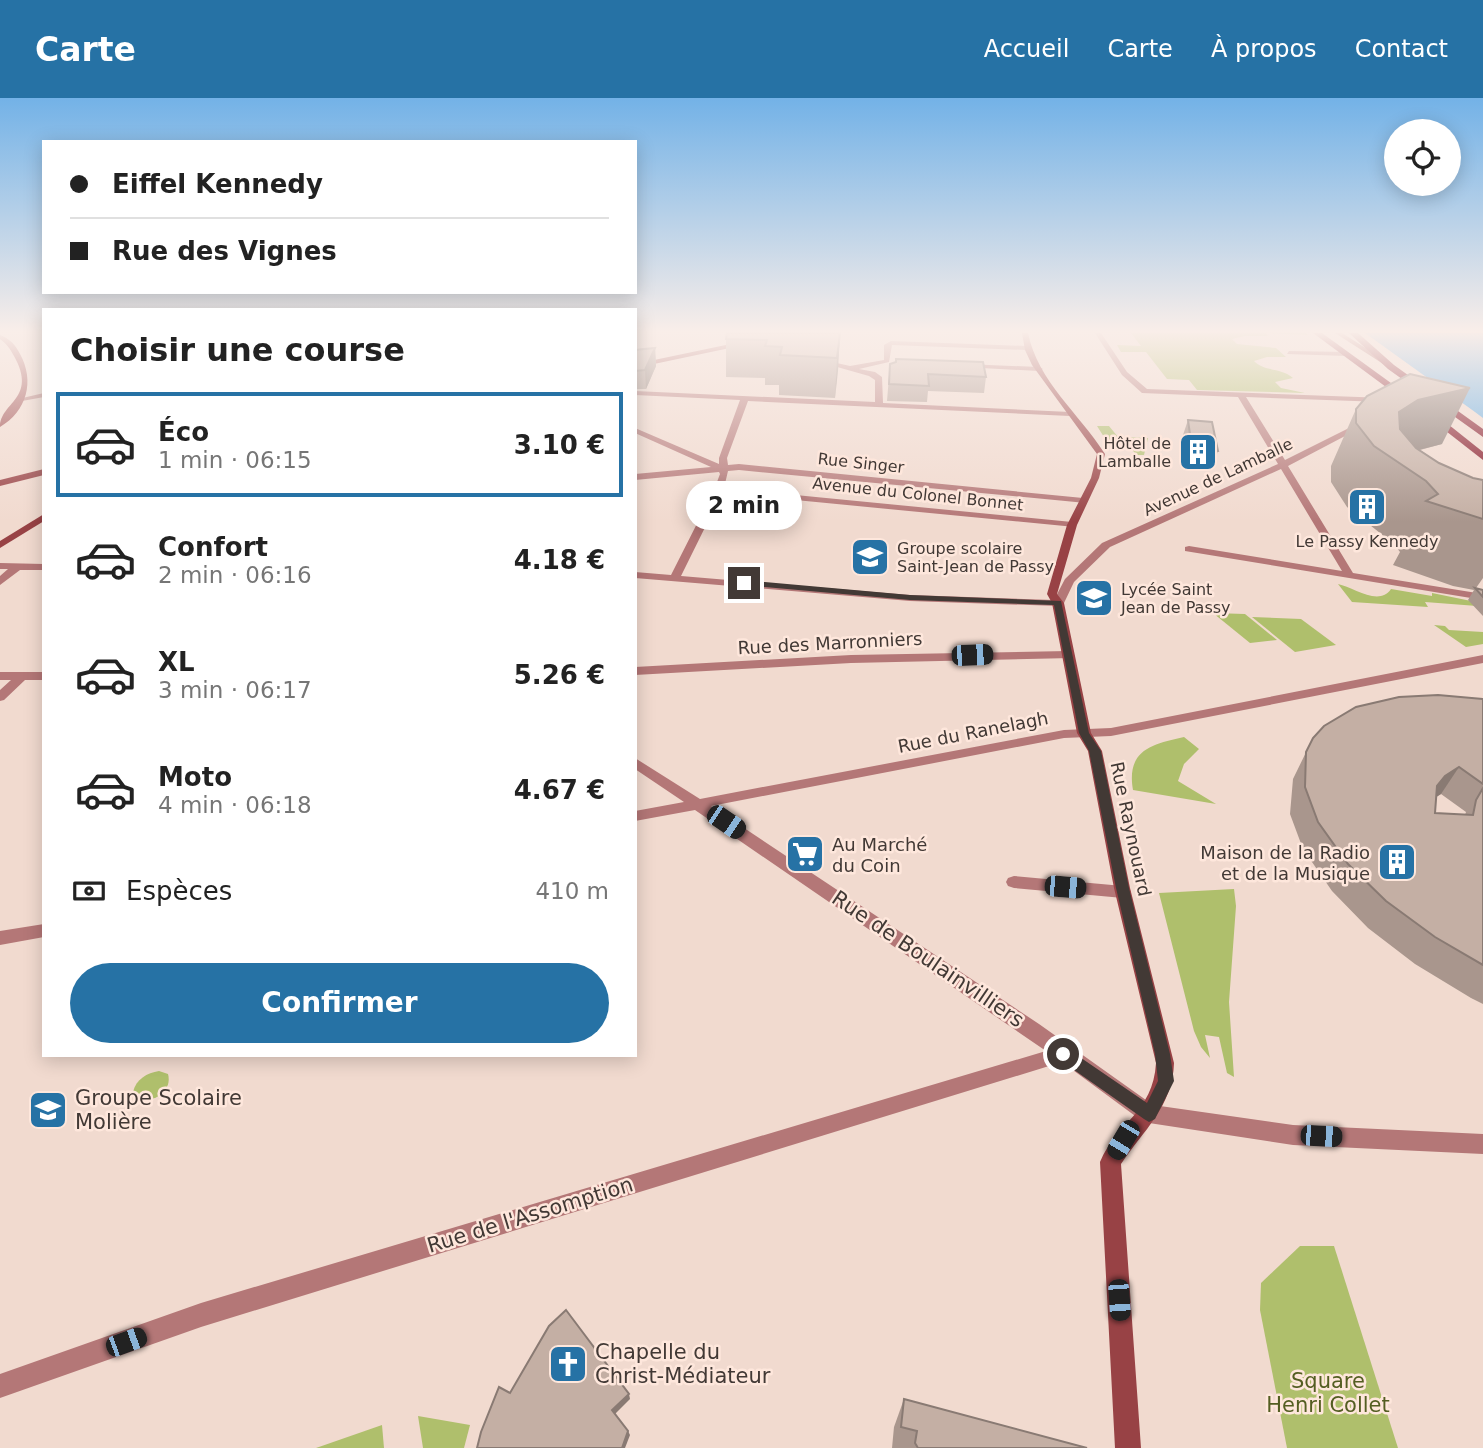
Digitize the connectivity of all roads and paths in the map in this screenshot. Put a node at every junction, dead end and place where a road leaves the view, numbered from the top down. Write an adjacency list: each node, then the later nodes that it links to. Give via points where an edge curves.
1 (23, 396): 12 (street)
2 (38, 396): 12 (street)
3 (701, 396): 11 (street)
4 (879, 396): 15 (street)
5 (1058, 396): 19 (street, Rue Raynouard)
6 (1242, 396): 26 (street)
7 (1272, 396): 13 (street)
8 (1404, 396): 17 (main road)
9 (1429, 396): 14 (main road)
10 (1440, 396): 22 (main road)
11 (745, 398): 15 (street); 27 (street)
12 (22, 399): 21 (street)
13 (1364, 399): 17 (street); 18 (street)
14 (1437, 402): 17 (main road); 24 (main road)
15 (879, 405): 19 (street)
16 (1399, 406): 17 (street)
17 (1420, 408): 25 (main road)
18 (1388, 411)
19 (1070, 414): 32 (street, Rue Raynouard, via 1101,454)
20 (1373, 419): 26 (street, Avenue de Lamballe)
21 (0, 425)
22 (1483, 427)
23 (637, 431): 27 (street)
24 (1483, 433)
25 (1483, 457)
26 (1283, 464): 41 (street); 43 (street, Avenue de Lamballe, via 1107,545)
27 (721, 468): 29 (street, Rue Singer); 31 (street, via 724,474); 32 (street, Rue Singer)
28 (42, 472): 30 (street)
29 (637, 477)
30 (0, 481)
31 (719, 490): 34 (street, Avenue du Colonel Bonnet); 42 (street)
32 (1083, 501): 34 (street, Rue Raynouard)
33 (42, 518): 35 (street)
34 (1072, 525): 45 (street, Rue Raynouard)
35 (0, 545)
36 (1189, 549): 41 (street)
37 (0, 566): 38 (street)
38 (18, 566): 39 (street); 44 (street)
39 (42, 566)
40 (637, 575): 42 (street)
41 (1350, 576): 46 (street)
42 (675, 577): 47 (street, via 910,597)
43 (1069, 581): 45 (street, Avenue de Lamballe); 47 (street, Avenue de Lamballe)
44 (0, 582)
45 (1054, 585): 47 (street, Rue Raynouard, via 1052,594)
46 (1483, 597)
47 (1058, 603): 48 (street, Rue Raynouard)
48 (1068, 655): 50 (street, Rue des Marronniers, via 864,658); 55 (street, Rue Raynouard)
49 (1483, 659): 55 (street, Rue du Ranelagh, via 1111,732)
50 (637, 670)
51 (0, 676): 52 (street)
52 (22, 676): 53 (street); 54 (street)
53 (42, 676)
54 (0, 697)
55 (1084, 733): 57 (street, Rue du Ranelagh); 60 (street, Rue Raynouard, via 1095,751)
56 (637, 763): 57 (street, Rue de Boulainvilliers)
57 (699, 804): 58 (street, Rue du Ranelagh); 63 (street, Rue de Boulainvilliers)
58 (637, 816)
59 (1014, 882): 60 (street)
60 (1123, 892): 64 (street, Rue Raynouard, via 1165,1063 1166,1081)
61 (42, 930): 62 (street)
62 (0, 938)
63 (1063, 1054): 64 (street, Rue de Boulainvilliers); 66 (street, Rue de l'Assomption, via 201,1315)
64 (1149, 1114): 65 (street, Rue de Boulainvilliers, via 1293,1135); 67 (street, Rue Raynouard, via 1123,1140 1110,1162)
65 (1483, 1144)
66 (0, 1387)
67 (1128, 1448)

